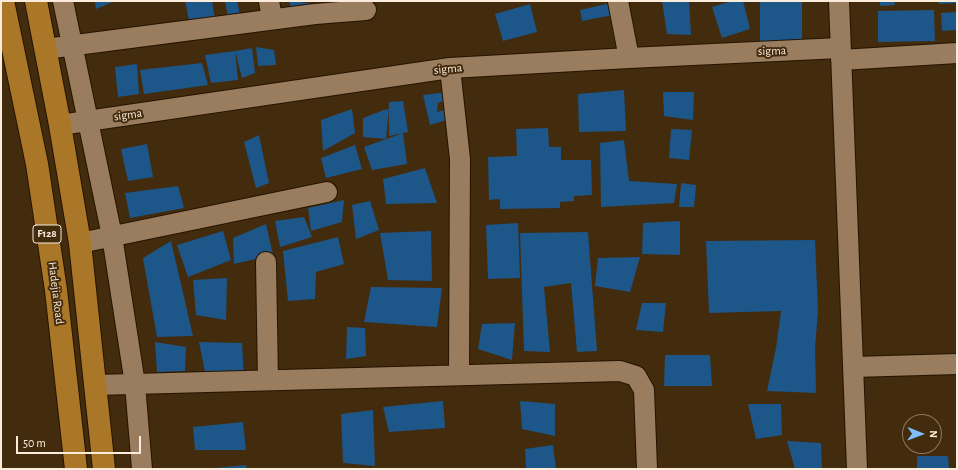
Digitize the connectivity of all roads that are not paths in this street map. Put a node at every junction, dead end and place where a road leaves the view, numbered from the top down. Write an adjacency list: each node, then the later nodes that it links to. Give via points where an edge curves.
1 (3, 1): 26 (main road, Hadejia Road / F128, via 37,164 56,290)
2 (36, 1): 9 (main road, F128)
3 (62, 1): 8 (street)
4 (618, 1): 12 (street)
5 (839, 1): 11 (street)
6 (270, 10): 7 (street, via 314,14); 8 (street)
7 (366, 10)
8 (72, 46): 9 (street); 14 (street)
9 (45, 49): 15 (main road, F128)
10 (957, 53): 11 (street, sigma)
11 (841, 54): 12 (street, sigma); 21 (street)
12 (629, 58): 13 (street, sigma)
13 (450, 68): 14 (street, sigma); 22 (street, via 460,159)
14 (88, 121): 15 (street, sigma); 17 (street)
15 (60, 125): 18 (main road, F128)
16 (328, 192): 17 (street)
17 (112, 236): 18 (street); 24 (street)
18 (80, 243): 25 (main road, F128)
19 (266, 262): 23 (street)
20 (957, 364): 21 (street)
21 (853, 367): 30 (street)
22 (459, 375): 23 (street); 29 (street, via 620,371 636,376 644,390)
23 (268, 380): 24 (street)
24 (134, 384): 25 (street); 28 (street)
25 (96, 385): 27 (main road, F128)
26 (76, 469)
27 (104, 469)
28 (142, 469)
29 (646, 469)
30 (857, 469)

